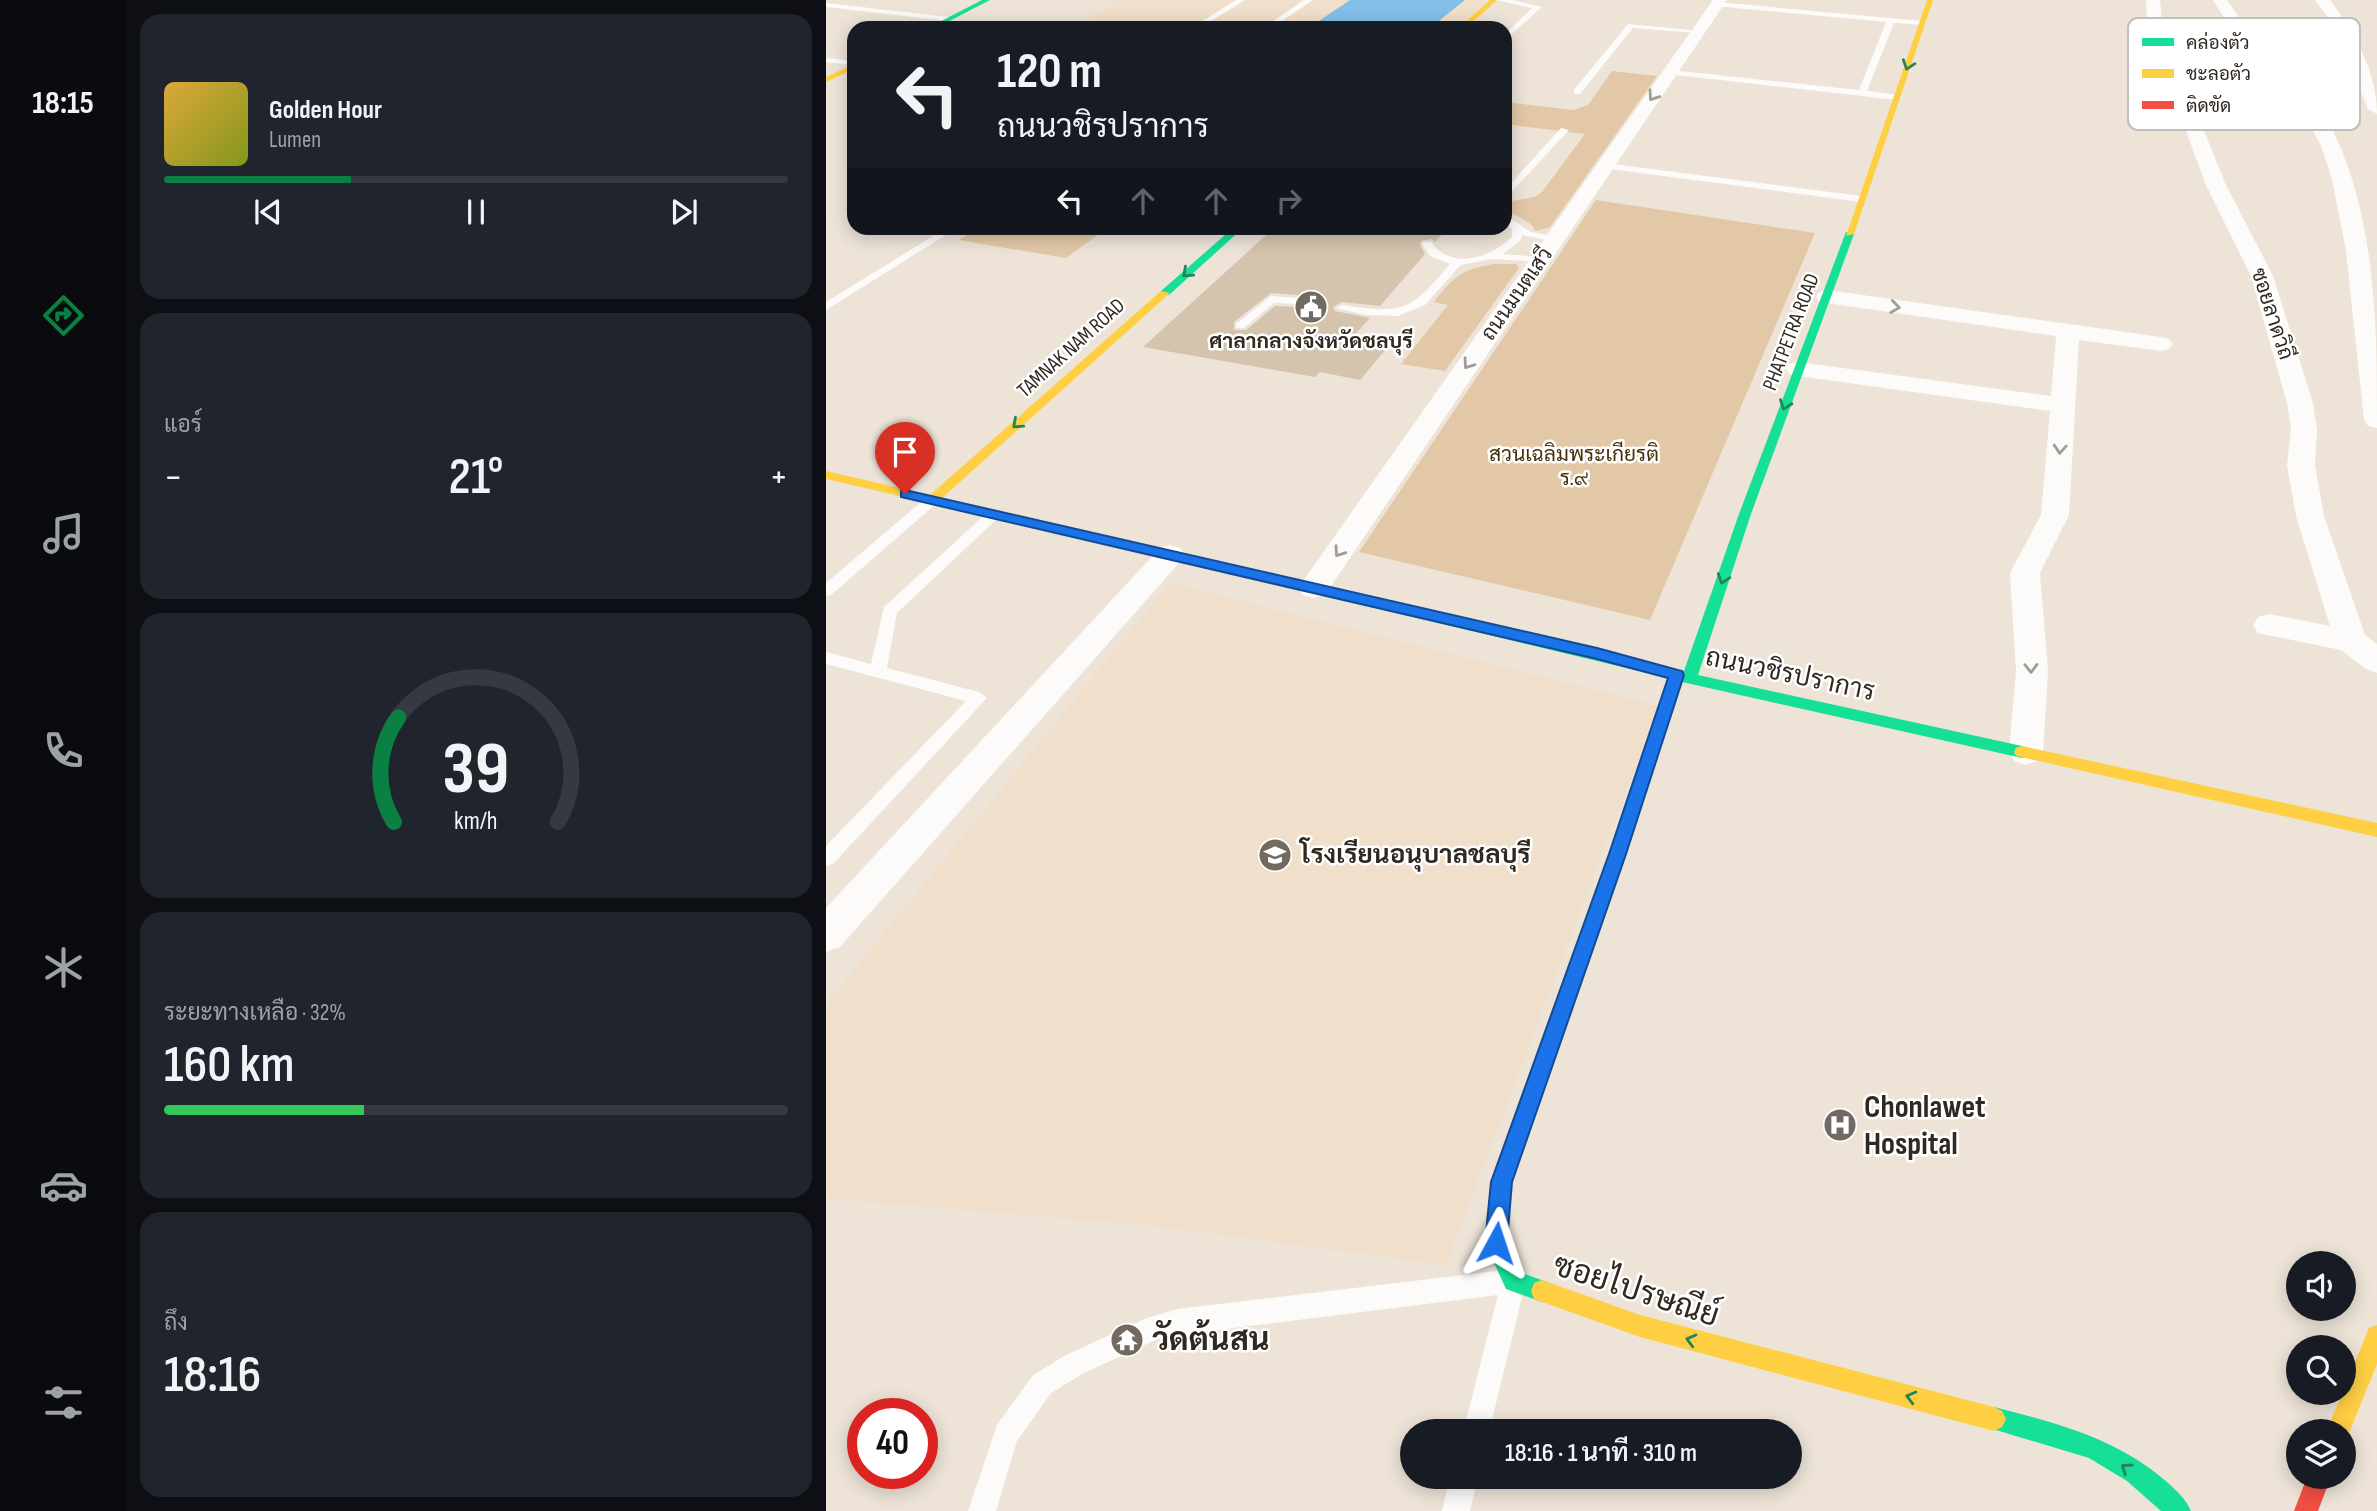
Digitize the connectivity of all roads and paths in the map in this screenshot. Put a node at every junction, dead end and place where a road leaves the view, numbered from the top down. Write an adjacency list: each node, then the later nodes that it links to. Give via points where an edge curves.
1 (987, 0): 16 (street)
2 (1241, 0): 19 (lane)
3 (1309, 0): 20 (lane)
4 (1494, 0): 21 (street)
5 (1500, 0): 23 (lane, via 1538,7)
6 (1922, 0): 7 (street)
7 (1930, 0): 22 (street, PHATPETRA ROAD)
8 (2152, 0): 13 (street, ซอยลาดวิถี)
9 (2220, 0): 14 (street)
10 (2322, 0): 15 (street)
11 (1719, 2): 17 (lane); 24 (street, ถนนมนตเสวี)
12 (826, 5): 16 (lane)
13 (2154, 18)
14 (2232, 18)
15 (2336, 18)
16 (949, 19): 18 (street)
17 (1891, 20): 22 (lane); 32 (lane)
18 (945, 21)
19 (1206, 21)
20 (1278, 21)
21 (1470, 21)
22 (1922, 23): 33 (street, PHATPETRA ROAD, one-way to 33)
23 (1512, 31)
24 (1698, 31): 29 (street, ถนนมนตเสวี); 31 (lane, via 1631,26)
25 (826, 60): 26 (lane)
26 (847, 64)
27 (847, 69): 30 (street)
28 (2360, 69): 34 (street)
29 (1670, 72): 32 (lane); 38 (street, ถนนมนตเสวี, one-way to 38)
30 (826, 80)
31 (1577, 92)
32 (1862, 93): 33 (lane)
33 (1897, 97): 40 (street, PHATPETRA ROAD)
34 (2377, 109)
35 (1564, 130): 39 (lane)
36 (2195, 130): 68 (street, ซอยลาดวิถี, via 2216,185 2262,276 2300,403 2304,430 2301,465 2310,516)
37 (2322, 130): 59 (street, via 2347,200)
38 (1605, 166): 40 (lane); 45 (street, ถนนมนตเสวี)
39 (1512, 189)
40 (1861, 199): 50 (street, PHATPETRA ROAD)
41 (1512, 226): 42 (lane)
42 (1516, 230): 45 (lane); 47 (lane, via 1517,238 1509,248)
43 (941, 235): 52 (lane)
44 (1230, 235): 61 (street, TAMNAK NAM ROAD, one-way to 61)
45 (1555, 239): 48 (street, ถนนมนตเสวี)
46 (1426, 244): 49 (lane, via 1437,257)
47 (1487, 257): 48 (lane); 49 (lane)
48 (1540, 260): 64 (street, ถนนมนตเสวี, one-way to 64)
49 (1458, 262): 53 (lane, via 1421,306 1385,315)
50 (1827, 297): 55 (street, one-way to 55); 57 (street, PHATPETRA ROAD)
51 (1297, 300): 54 (lane, via 1271,299)
52 (826, 307)
53 (1342, 308)
54 (1240, 326)
55 (2068, 331): 56 (street); 58 (street)
56 (2161, 344)
57 (1798, 369): 58 (street); 70 (street, PHATPETRA ROAD, one-way to 70)
58 (2064, 405): 71 (street, one-way to 71, via 2055,515 2025,573 2032,671)
59 (2377, 420)
60 (826, 475): 61 (street, ถนนวชิรปราการ)
61 (932, 500): 62 (street, ถนนวชิรปราการ); 65 (lane)
62 (994, 514): 63 (street, ถนนวชิรปราการ); 69 (lane, via 890,611)
63 (1170, 555): 64 (street, ถนนวชิรปราการ); 74 (street)
64 (1314, 589): 70 (street, ถนนวชิรปราการ)
65 (826, 591)
66 (2270, 625): 68 (street)
67 (826, 658): 69 (lane)
68 (2370, 659)
69 (878, 672): 73 (lane, via 979,698)
70 (1683, 677): 71 (street, ถนนวชิรปราการ); 75 (street, ซอยไปรษณีย์, via 1501,1182 1496,1243)
71 (2026, 752): 72 (street, ถนนวชิรปราการ)
72 (2377, 830)
73 (826, 858)
74 (826, 936)
75 (1514, 1281): 77 (lane); 81 (lane, via 1156,1327 1042,1384 1006,1434); 83 (street, ซอยไปรษณีย์, one-way to 75, via 2107,1454 2052,1435 1640,1326)
76 (2377, 1336): 78 (street)
77 (1479, 1419)
78 (2343, 1419)
79 (1461, 1489): 82 (lane)
80 (2314, 1489): 84 (street)
81 (982, 1511)
82 (1456, 1511)
83 (2179, 1511)
84 (2305, 1511)

